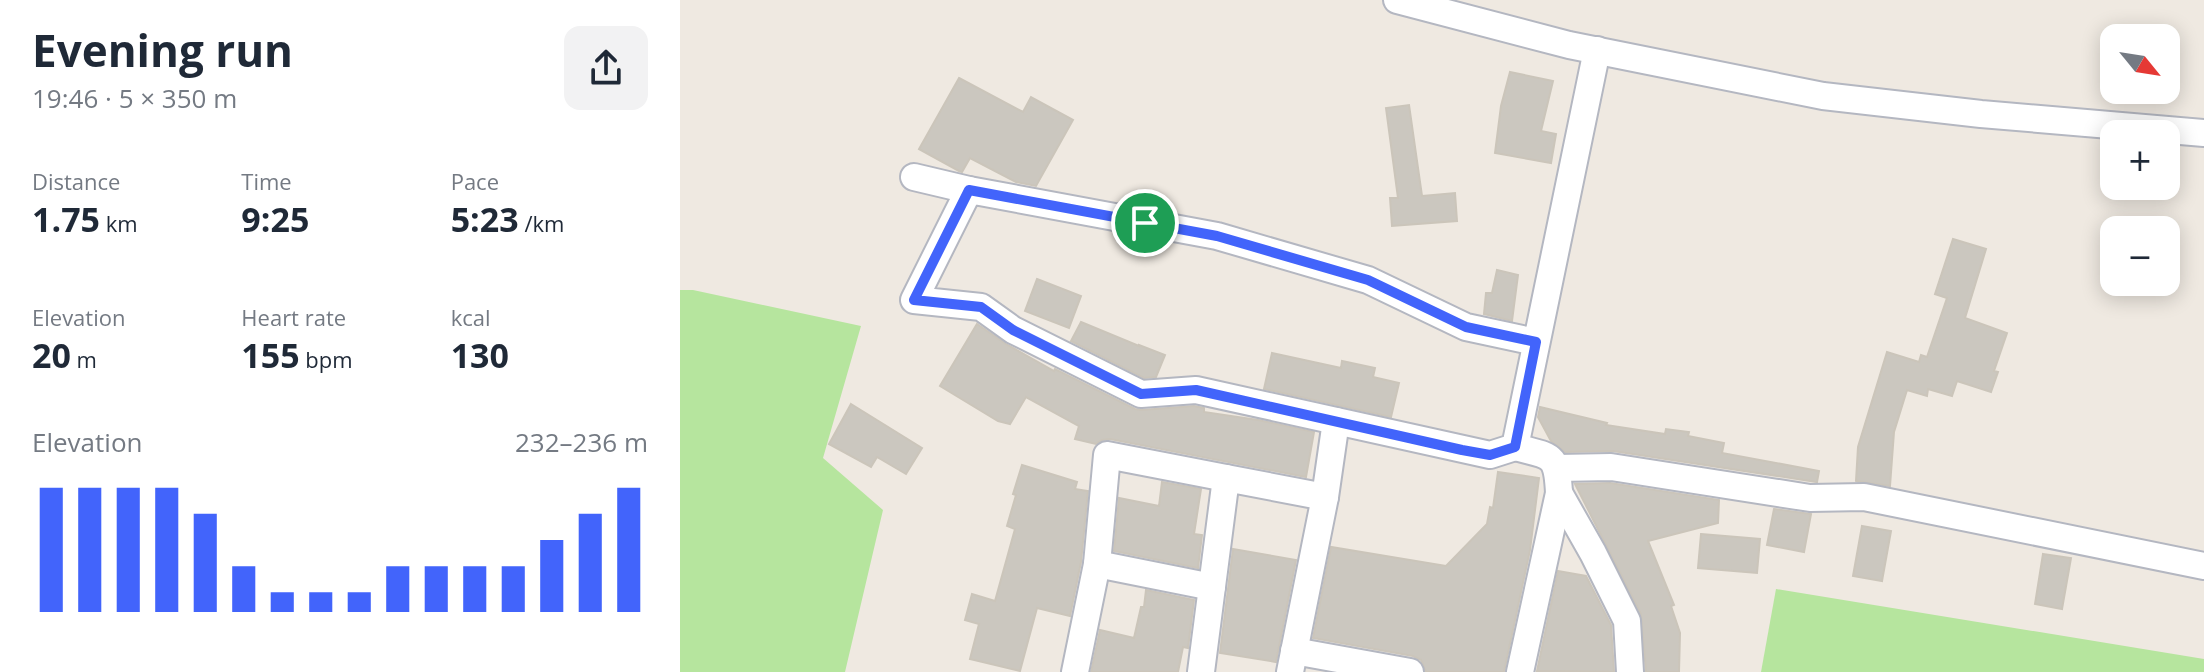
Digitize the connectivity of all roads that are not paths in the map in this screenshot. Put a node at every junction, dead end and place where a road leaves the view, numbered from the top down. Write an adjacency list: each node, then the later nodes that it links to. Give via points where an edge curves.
1 (1397, 0): 2 (street)
2 (1447, 6): 3 (street)
3 (1597, 50): 4 (street, via 1823,96); 7 (street)
4 (2204, 133)
5 (914, 177): 6 (street)
6 (969, 190): 7 (street, via 1217,236 1368,280 1466,327); 8 (street, via 914,300 981,307 1013,330 1141,394 1196,390)
7 (1536, 342): 9 (street)
8 (1336, 421): 9 (street, via 1490,455); 12 (street)
9 (1515, 447): 11 (street, via 1550,457)
10 (1226, 478): 12 (street); 13 (street, via 1107,455); 15 (street)
11 (1559, 480): 14 (street, via 1611,467 1810,498 1864,497); 20 (street); 21 (street, via 1627,621)
12 (1325, 497): 16 (street)
13 (1097, 564): 15 (street); 17 (street)
14 (2204, 566)
15 (1212, 587): 18 (street)
16 (1292, 662): 19 (street)
17 (1075, 672)
18 (1201, 672)
19 (1410, 672)
20 (1520, 672)
21 (1630, 672)

